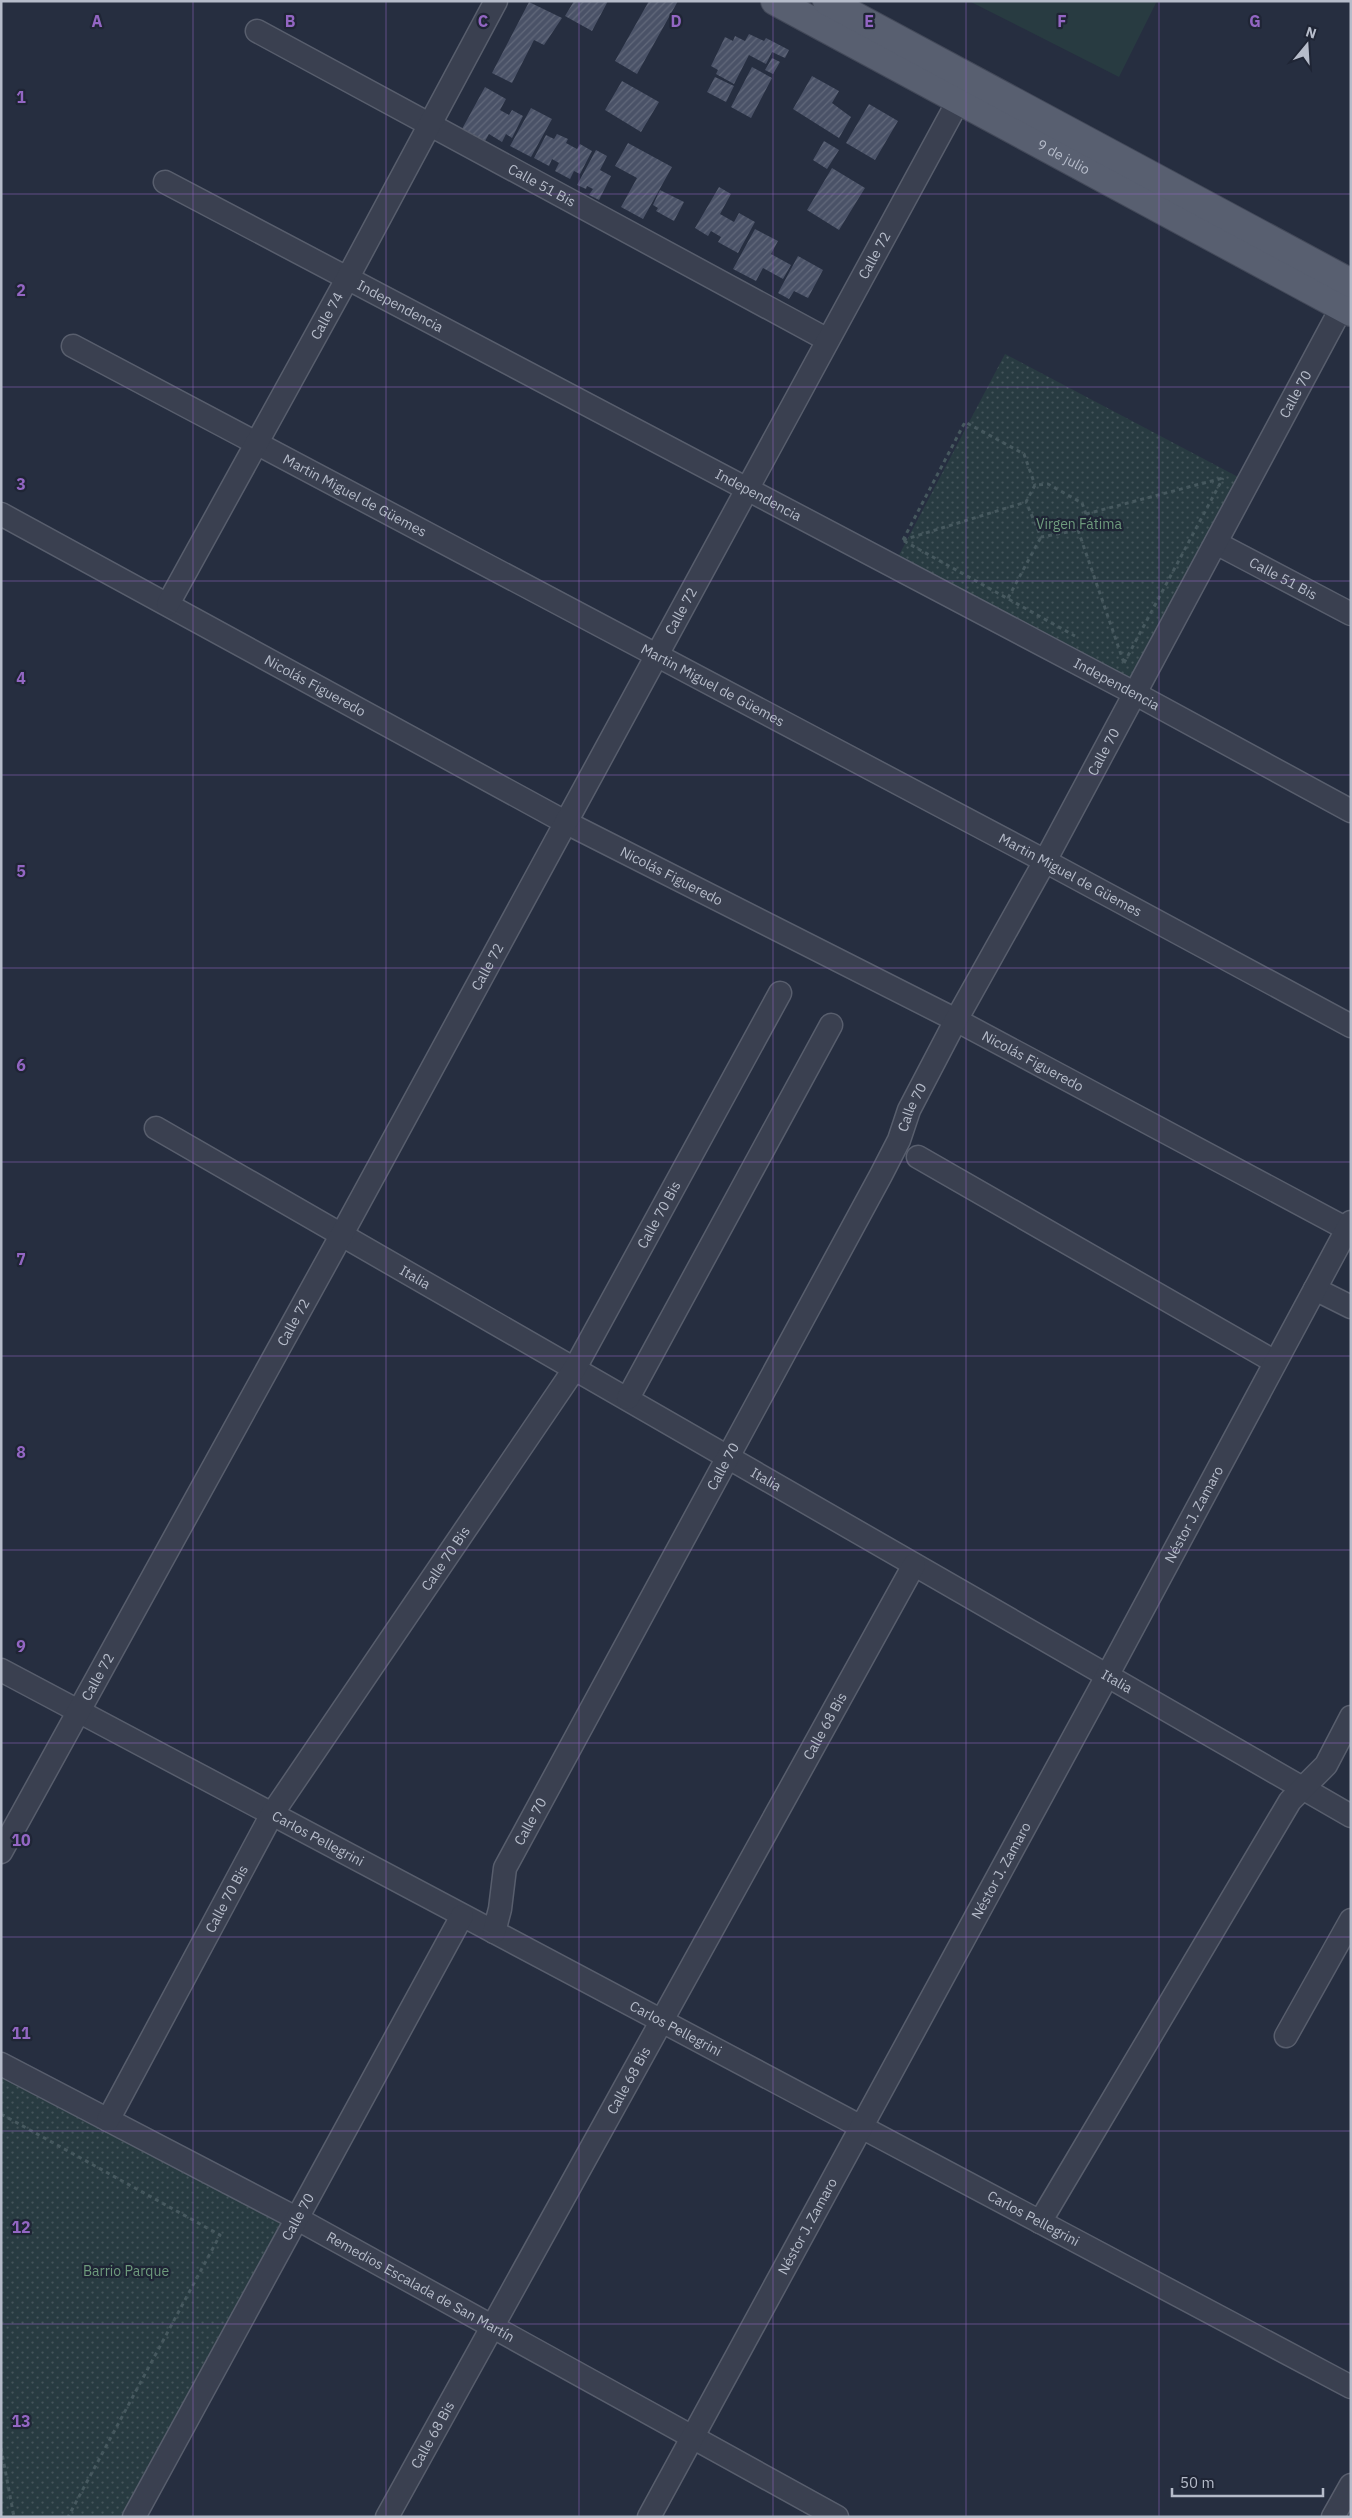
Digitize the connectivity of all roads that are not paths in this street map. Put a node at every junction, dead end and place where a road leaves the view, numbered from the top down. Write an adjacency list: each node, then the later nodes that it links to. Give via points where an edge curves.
1 (496, 1): 6 (street, Calle 74)
2 (775, 1): 5 (main road, 9 de julio)
3 (827, 1): 5 (main road, 9 de julio)
4 (257, 30): 6 (street, Calle 51 Bis)
5 (964, 89): 9 (main road, 9 de julio); 10 (street, Calle 72)
6 (429, 125): 8 (street, Calle 74); 10 (street, Calle 51 Bis)
7 (165, 182): 8 (street, Independencia)
8 (347, 279): 12 (street, Calle 74); 13 (street, Independencia)
9 (1349, 298): 15 (street, Calle 70)
10 (826, 339): 13 (street, Calle 72)
11 (73, 346): 12 (street, Martin Miguel de Güemes)
12 (256, 443): 16 (street, Calle 74); 18 (street, Martin Miguel de Güemes)
13 (746, 488): 18 (street, Calle 72); 19 (street, Independencia)
14 (1, 514): 16 (street, Nicolás Figueredo)
15 (1216, 543): 17 (street, Calle 51 Bis); 19 (street, Calle 70)
16 (168, 604): 21 (street, Nicolás Figueredo)
17 (1351, 614)
18 (655, 656): 21 (street, Calle 72); 22 (street, Martin Miguel de Güemes)
19 (1134, 693): 20 (street, Independencia); 22 (street, Calle 70)
20 (1348, 802)
21 (565, 822): 24 (street, Nicolás Figueredo); 30 (street, Calle 72)
22 (1044, 861): 24 (street, Calle 70); 26 (street, Martin Miguel de Güemes)
23 (780, 993): 34 (street, Calle 70 Bis)
24 (956, 1020): 29 (street, Nicolás Figueredo); 36 (street, Calle 70, via 909,1110 899,1140 881,1175)
25 (831, 1025): 35 (street)
26 (1351, 1026)
27 (156, 1128): 30 (street, Italia)
28 (918, 1157): 33 (street)
29 (1349, 1226): 31 (street, Néstor J. Zamaro)
30 (342, 1234): 34 (street, Italia); 40 (street, Calle 72)
31 (1315, 1289): 32 (street); 33 (street, Néstor J. Zamaro)
32 (1351, 1307)
33 (1275, 1362): 39 (street, Néstor J. Zamaro)
34 (575, 1368): 35 (street, Italia); 43 (street, Calle 70 Bis)
35 (628, 1398): 36 (street, Italia)
36 (728, 1456): 37 (street, Italia); 48 (street, Calle 70, via 505,1868)
37 (914, 1565): 39 (street, Italia); 49 (street, Calle 68 Bis)
38 (1, 1670): 40 (street, Carlos Pellegrini)
39 (1107, 1676): 42 (street, Italia); 53 (street, Néstor J. Zamaro)
40 (79, 1711): 43 (street, Carlos Pellegrini); 45 (street, Calle 72)
41 (1351, 1717): 42 (street, via 1326,1765)
42 (1304, 1787): 44 (street, Italia); 55 (street, via 1290,1801)
43 (272, 1814): 46 (street, Carlos Pellegrini); 52 (street, Calle 70 Bis)
44 (1351, 1816)
45 (1, 1852)
46 (462, 1916): 48 (street, Carlos Pellegrini); 54 (street, Calle 70)
47 (1351, 1920): 50 (street)
48 (494, 1932): 49 (street, Carlos Pellegrini)
49 (660, 2022): 53 (street, Carlos Pellegrini); 56 (street, Calle 68 Bis)
50 (1286, 2036)
51 (1, 2064): 52 (street, Remedios Escalada de San Martín)
52 (108, 2120): 54 (street, Remedios Escalada de San Martín)
53 (861, 2127): 55 (street, Carlos Pellegrini); 58 (street, Néstor J. Zamaro)
54 (296, 2218): 56 (street, Remedios Escalada de San Martín); 60 (street, Calle 70)
55 (1040, 2222): 57 (street, Carlos Pellegrini)
56 (493, 2325): 58 (street, Remedios Escalada de San Martín); 61 (street, Calle 68 Bis)
57 (1351, 2387)
58 (692, 2435): 62 (street, Néstor J. Zamaro); 63 (street, Remedios Escalada de San Martín)
59 (1351, 2485): 64 (street)
60 (134, 2517)
61 (387, 2517)
62 (649, 2517)
63 (837, 2517)
64 (1333, 2517)

